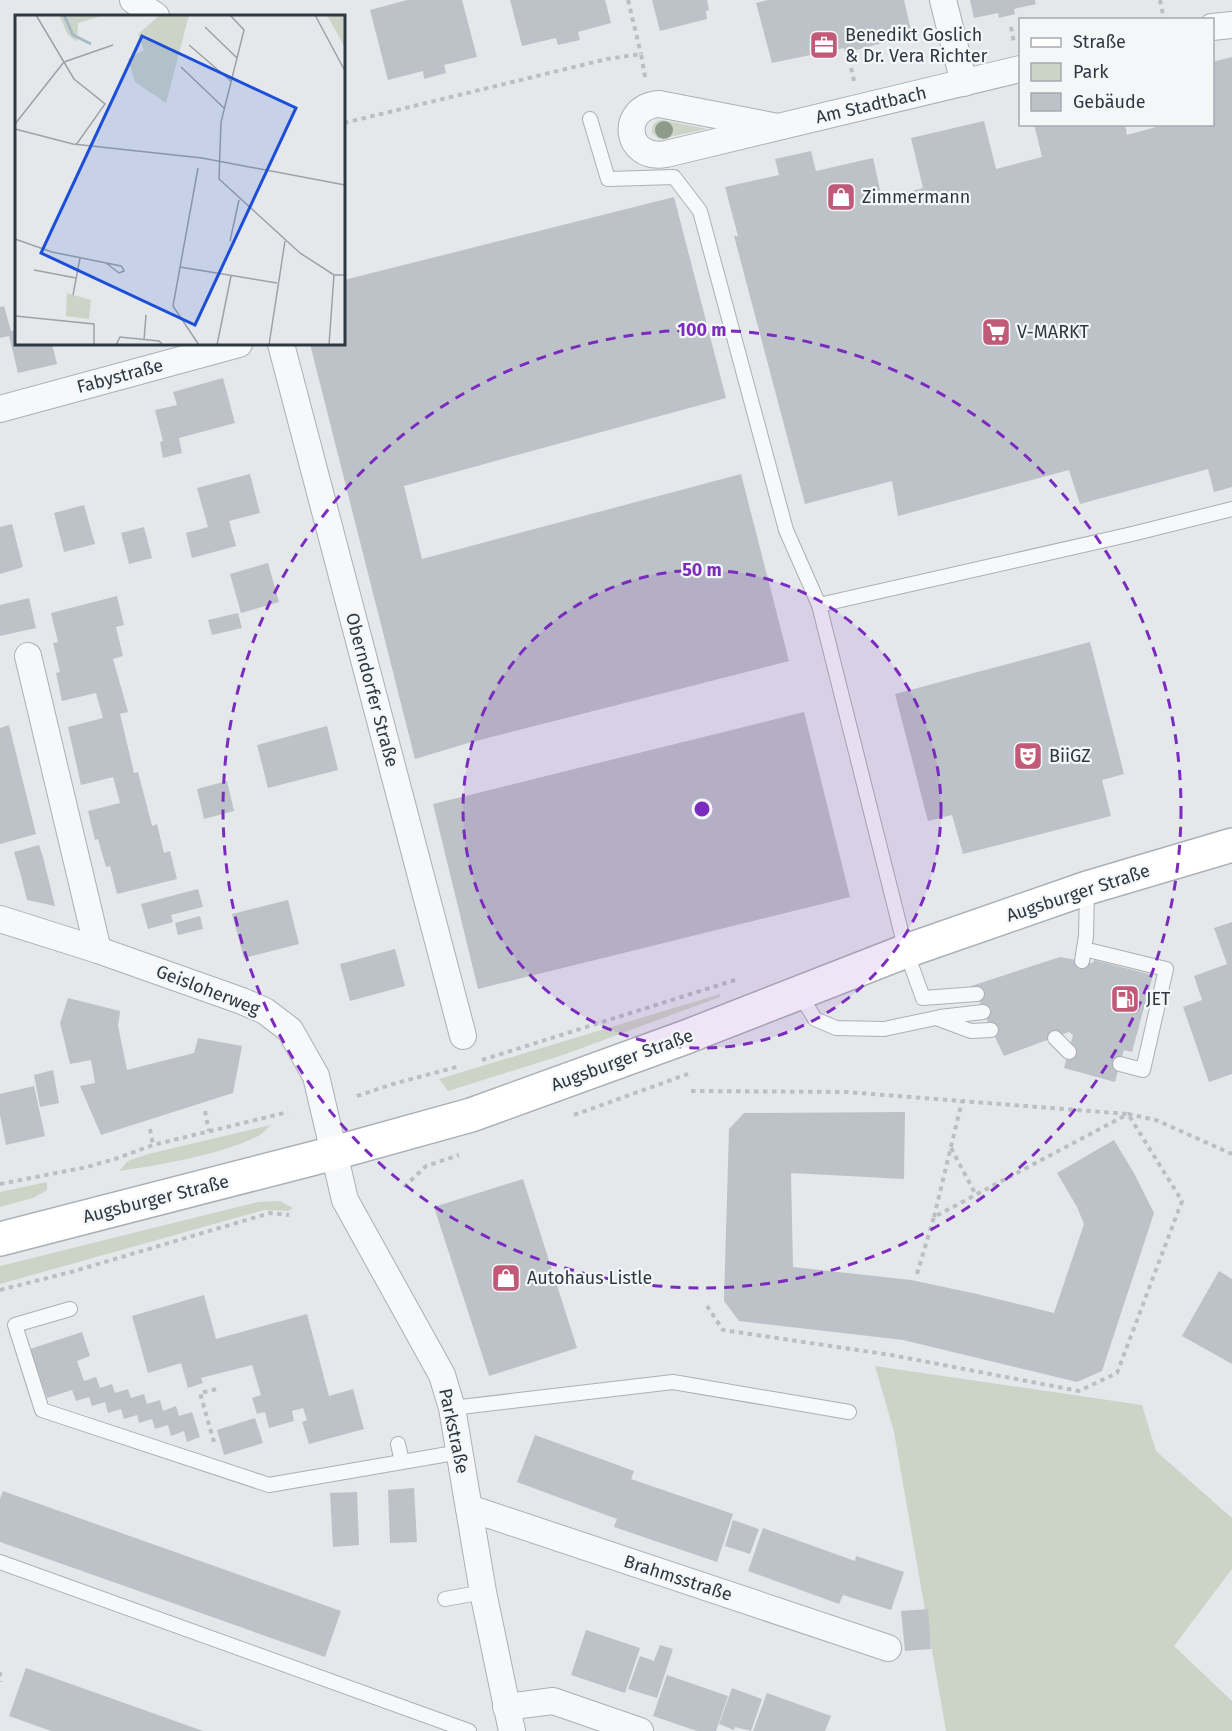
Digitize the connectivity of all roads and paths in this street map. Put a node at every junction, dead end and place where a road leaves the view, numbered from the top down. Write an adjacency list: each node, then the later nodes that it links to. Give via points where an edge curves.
1 (133, 0): 5 (street)
2 (628, 0): 9 (path)
3 (943, 0): 11 (street)
4 (1160, 0): 6 (path)
5 (155, 15)
6 (1164, 18)
7 (1232, 25): 8 (street)
8 (1214, 27)
9 (641, 54): 12 (path); 14 (path)
10 (1019, 69): 11 (street, Am Stadtbach)
11 (964, 83): 15 (street, Am Stadtbach)
12 (650, 104): 15 (street, Am Stadtbach); 16 (street, Am Stadtbach, via 636,115 633,139 637,146)
13 (590, 119): 16 (lane, via 608,179)
14 (345, 123)
15 (778, 128): 16 (street, Am Stadtbach)
16 (670, 166): 21 (lane, via 700,211 786,530)
17 (235, 345): 19 (street, Fabystraße)
18 (281, 345): 34 (street, Oberndorfer Straße)
19 (0, 409)
20 (1232, 509): 21 (lane)
21 (819, 605): 27 (lane)
22 (28, 656): 26 (street)
23 (1232, 845): 24 (street, Augsburger Straße)
24 (1087, 888): 27 (street, Augsburger Straße); 37 (lane, via 1083,955 1166,969 1143,1070)
25 (0, 919): 26 (street, Geisloherweg)
26 (98, 950): 47 (street, Geisloherweg, via 265,1011 290,1030 316,1076)
27 (906, 951): 28 (street, Augsburger Straße); 30 (lane)
28 (799, 993): 32 (lane, via 815,1019 836,1028 884,1029); 47 (street, Augsburger Straße, via 471,1115)
29 (977, 994): 30 (lane)
30 (923, 998): 32 (lane)
31 (983, 1012): 32 (lane)
32 (936, 1018): 33 (lane, via 972,1031)
33 (991, 1030)
34 (463, 1036)
35 (1055, 1038): 36 (lane)
36 (1069, 1052)
37 (1120, 1064)
38 (691, 1090): 39 (path, via 846,1092)
39 (962, 1101): 42 (path); 46 (path)
40 (205, 1111): 44 (path)
41 (288, 1112): 44 (path)
42 (1128, 1114): 48 (path, via 1156,1120); 50 (path); 56 (path, via 1182,1202 1118,1373 1079,1391 891,1355 723,1330)
43 (150, 1129): 45 (path)
44 (209, 1131): 45 (path)
45 (153, 1145): 49 (path, via 115,1160)
46 (951, 1148): 50 (path); 52 (path)
47 (334, 1153): 53 (street, Augsburger Straße); 59 (street, Parkstraße, via 345,1200 428,1346)
48 (1232, 1154)
49 (0, 1184)
50 (976, 1195): 52 (path)
51 (289, 1215): 55 (path, via 270,1214)
52 (934, 1217): 54 (path)
53 (0, 1239)
54 (917, 1274)
55 (0, 1290)
56 (707, 1306)
57 (70, 1309): 64 (lane, via 15,1325 42,1410)
58 (218, 1389): 64 (path, via 201,1393)
59 (452, 1408): 60 (lane, via 673,1382); 62 (street, Parkstraße)
60 (849, 1412)
61 (398, 1444): 63 (lane)
62 (460, 1452): 63 (lane); 65 (street, Parkstraße)
63 (402, 1462): 64 (lane, via 269,1485)
64 (221, 1468)
65 (469, 1508): 67 (street, Parkstraße); 69 (street, Brahmsstraße)
66 (0, 1562): 73 (lane)
67 (483, 1592): 68 (lane); 72 (street, Parkstraße)
68 (445, 1599)
69 (888, 1648)
70 (0, 1672): 71 (path)
71 (0, 1682)
72 (509, 1719): 74 (street, via 553,1701)
73 (469, 1731)
74 (640, 1731)

